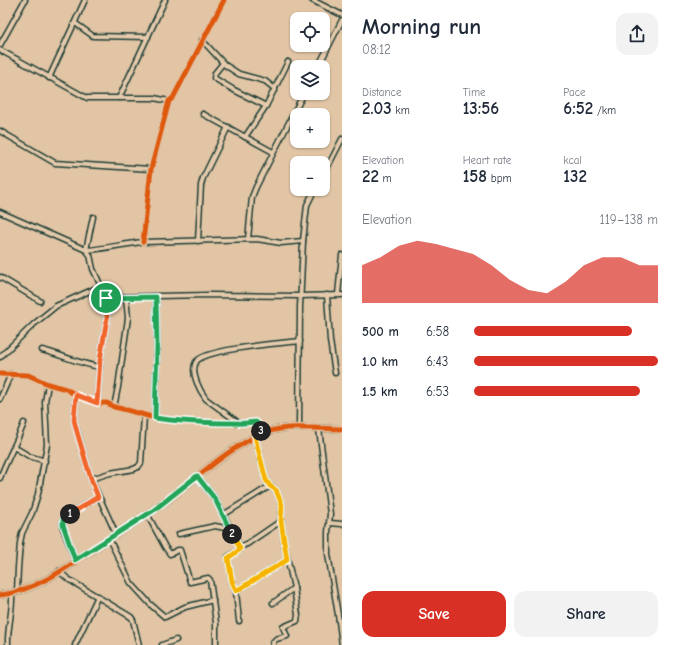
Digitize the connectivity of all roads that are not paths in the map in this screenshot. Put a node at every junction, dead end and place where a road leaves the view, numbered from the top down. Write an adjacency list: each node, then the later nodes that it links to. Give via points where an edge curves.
1 (19, 0): 6 (street)
2 (85, 0): 9 (street)
3 (165, 0): 10 (street)
4 (224, 0): 11 (street)
5 (312, 0): 7 (street)
6 (24, 1): 12 (street)
7 (342, 15)
8 (342, 20): 14 (street)
9 (75, 23): 10 (street, via 93,36); 17 (street)
10 (148, 37): 19 (street)
11 (202, 40): 16 (street); 21 (street, via 173,98)
12 (0, 45)
13 (0, 50): 17 (street)
14 (322, 60)
15 (288, 62): 18 (street)
16 (222, 63): 18 (street, via 239,74 265,81); 22 (street, via 214,73 214,78)
17 (49, 78): 19 (street, via 86,98)
18 (275, 89): 22 (street)
19 (119, 98): 21 (street, via 154,98)
20 (300, 100): 28 (street)
21 (169, 101): 30 (street)
22 (266, 106): 26 (street)
23 (203, 114): 24 (street)
24 (228, 127): 26 (street); 36 (street, via 201,185)
25 (0, 131): 30 (street, via 55,163)
26 (245, 137): 28 (street)
27 (342, 139): 29 (street)
28 (274, 152): 34 (street, via 252,198)
29 (330, 162)
30 (151, 169): 37 (street)
31 (312, 196): 35 (street, via 307,205)
32 (0, 212): 38 (street)
33 (93, 217): 38 (street)
34 (248, 239): 35 (street, via 281,243); 36 (street)
35 (303, 240): 44 (street)
36 (198, 241): 37 (street)
37 (143, 242): 38 (street)
38 (86, 250): 41 (street)
39 (342, 255): 43 (street)
40 (0, 277): 48 (street)
41 (101, 286): 47 (street); 51 (street, via 56,306)
42 (327, 295): 43 (street); 44 (street); 53 (street)
43 (340, 295)
44 (300, 296): 46 (street); 49 (street)
45 (126, 297): 46 (street); 47 (street); 60 (street, via 128,318)
46 (156, 297): 62 (street)
47 (106, 298): 52 (street, via 107,318)
48 (40, 301)
49 (300, 341): 64 (street, via 231,350 197,360 194,372 204,396); 65 (street)
50 (42, 350): 52 (street)
51 (0, 357)
52 (100, 367): 59 (street)
53 (335, 373)
54 (0, 374): 55 (street)
55 (11, 374): 56 (street, via 28,375); 58 (street)
56 (48, 384): 57 (street); 71 (street, via 45,402 47,445)
57 (76, 395): 59 (street); 74 (street, via 74,420)
58 (0, 399)
59 (97, 403): 60 (street, via 107,403)
60 (114, 407): 61 (street)
61 (144, 416): 62 (street); 74 (street, via 141,463 138,467)
62 (155, 418): 64 (street, via 179,422)
63 (24, 423): 70 (street)
64 (239, 424): 68 (street, via 256,422)
65 (299, 428): 66 (street); 68 (street)
66 (319, 429): 67 (street); 80 (street)
67 (342, 429)
68 (261, 434): 69 (street)
69 (255, 437): 72 (street); 75 (street, via 266,480)
70 (14, 447): 71 (street); 73 (street)
71 (44, 461): 92 (street, via 38,494 22,533)
72 (197, 476): 77 (street); 78 (street, via 215,499)
73 (0, 478)
74 (91, 479): 76 (street)
75 (270, 486): 78 (street); 79 (street, via 276,490 282,505)
76 (98, 497): 83 (street); 87 (street, via 63,520 63,528)
77 (147, 514): 83 (street); 95 (street, via 170,554 180,550 190,582 209,579)
78 (223, 515): 82 (street)
79 (281, 521): 86 (street); 88 (street)
80 (330, 523): 81 (street); 97 (street, via 328,554)
81 (342, 524)
82 (230, 529): 84 (street, via 215,526); 86 (street)
83 (116, 534): 85 (street)
84 (179, 534)
85 (109, 538): 87 (street); 95 (street, via 131,583 165,617 185,607)
86 (240, 548): 91 (street, via 228,558)
87 (75, 560): 89 (street)
88 (287, 560): 90 (street); 91 (street)
89 (59, 571): 92 (street); 94 (street)
90 (294, 588): 96 (street); 105 (street, via 298,619 283,627 286,636 276,639)
91 (236, 591): 98 (street)
92 (15, 593): 93 (street); 100 (street)
93 (0, 596)
94 (98, 596): 101 (street); 102 (street, via 131,617)
95 (212, 600): 104 (street)
96 (273, 603)
97 (340, 621): 106 (street)
98 (239, 622)
99 (176, 640): 103 (street)
100 (8, 645)
101 (75, 645)
102 (139, 645)
103 (162, 645)
104 (216, 645)
105 (273, 645)
106 (342, 645)

